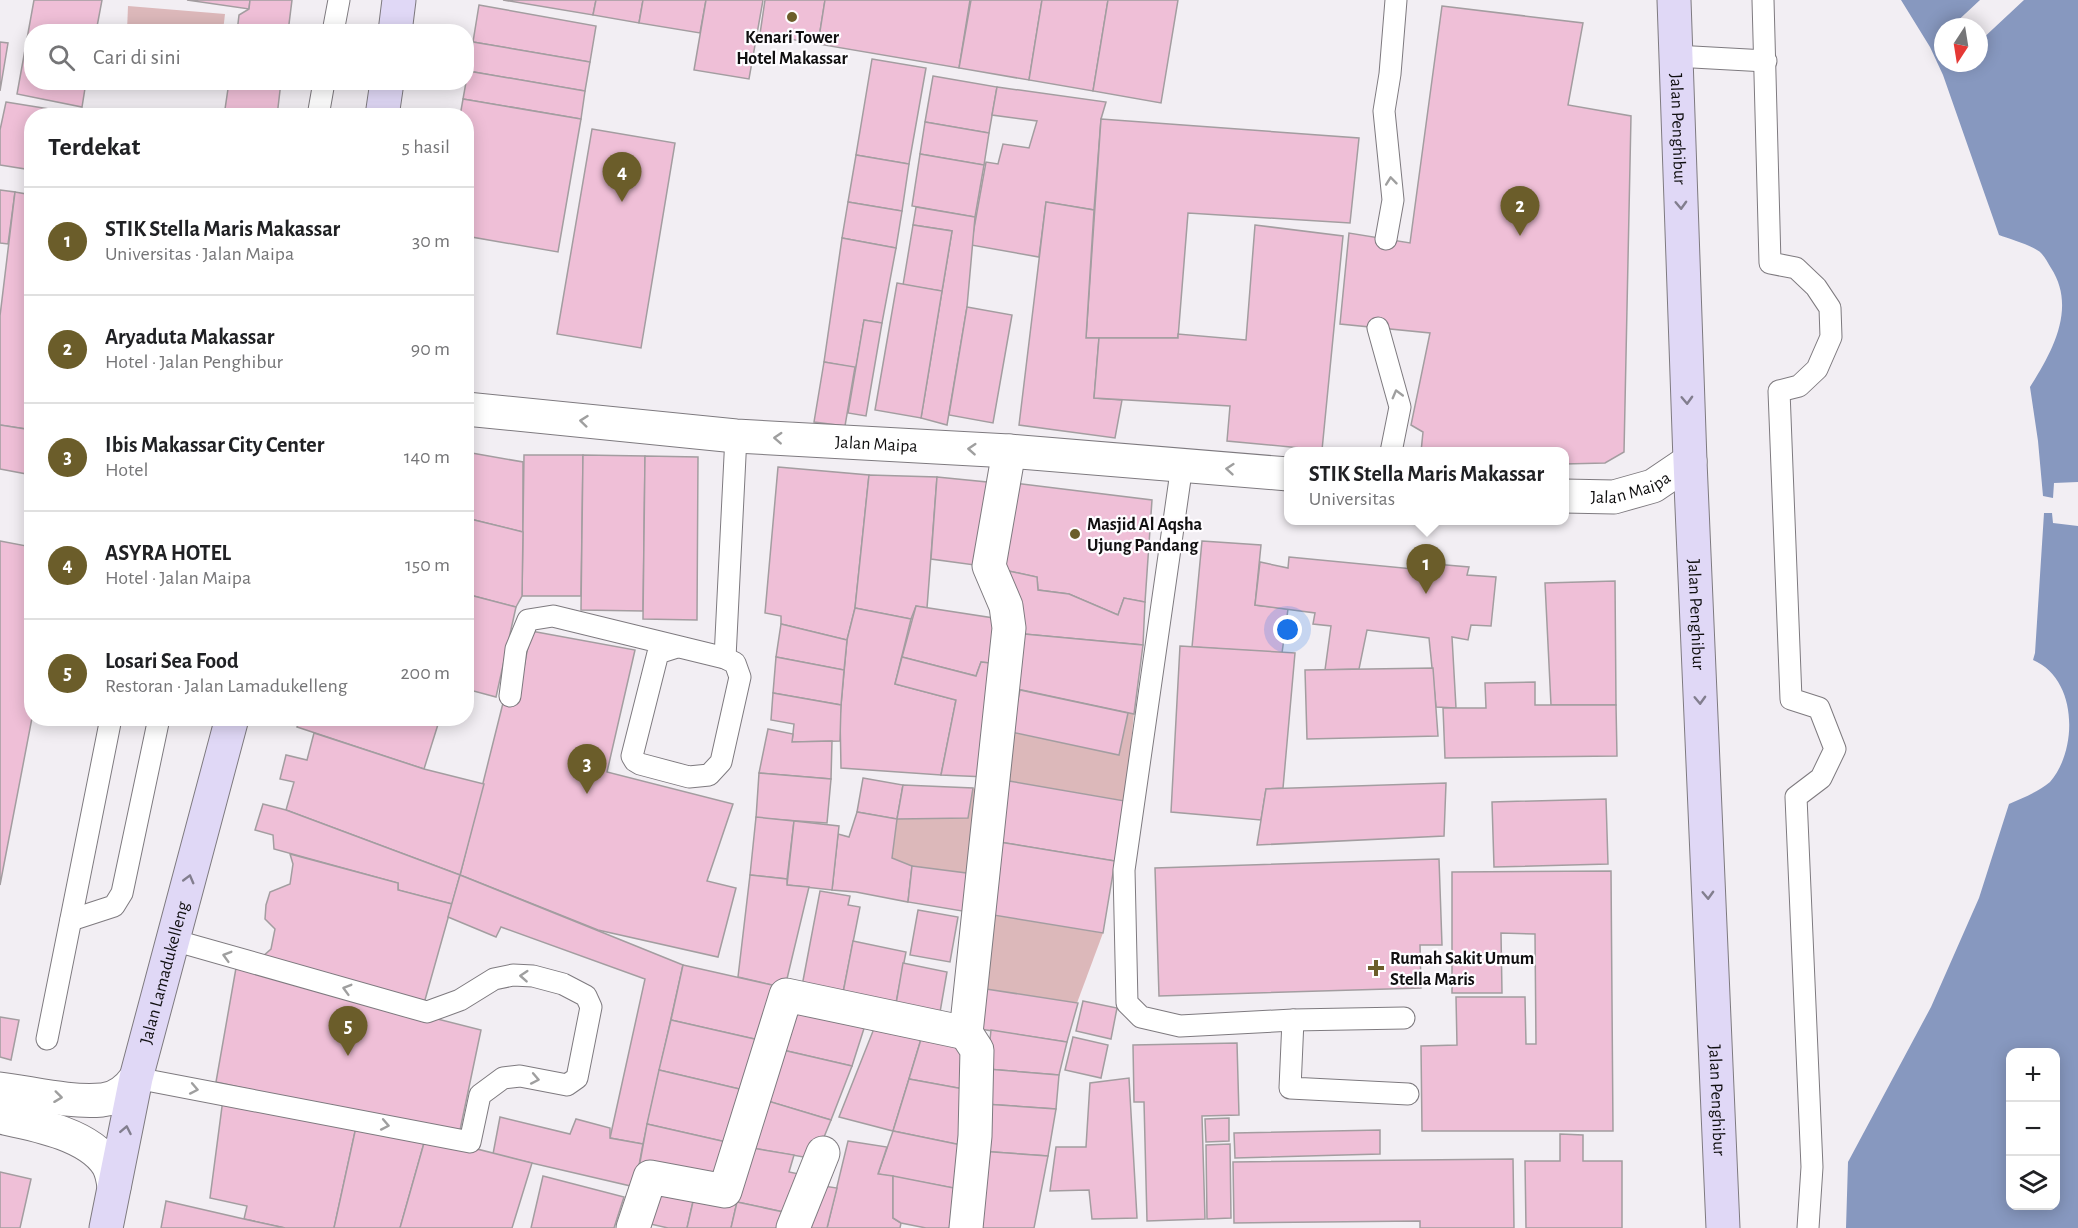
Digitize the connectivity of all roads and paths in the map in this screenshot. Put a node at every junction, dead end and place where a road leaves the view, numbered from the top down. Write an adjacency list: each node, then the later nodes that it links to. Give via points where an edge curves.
1 (339, 0): 6 (lane)
2 (399, 0): 7 (main road)
3 (1396, 0): 14 (lane, one-way to 3, via 1393,200 1384,111)
4 (1674, 0): 8 (main road, Jalan Penghibur)
5 (1763, 0): 9 (lane)
6 (334, 24)
7 (396, 24)
8 (1675, 56): 9 (lane); 20 (main road, Jalan Penghibur, one-way to 20)
9 (1766, 61): 47 (lane, via 1770,262 1796,268 1830,308 1831,337 1817,369 1799,386 1779,392 1791,699 1820,708 1835,750 1821,778 1796,797 1812,1167)
10 (323, 90): 12 (lane)
11 (386, 90): 13 (main road)
12 (319, 108)
13 (383, 108)
14 (1386, 239)
15 (1378, 328): 18 (lane, one-way to 15, via 1400,408)
16 (474, 410): 17 (street, Jalan Maipa, one-way to 16)
17 (736, 436): 19 (street, Jalan Maipa, one-way to 17); 25 (lane)
18 (1392, 447)
19 (1009, 451): 21 (street, Jalan Maipa); 34 (street, via 989,566 1006,606 1009,628)
20 (1690, 461): 23 (street, Jalan Maipa, via 1653,486 1614,497); 46 (main road, Jalan Penghibur, one-way to 46)
21 (1187, 466): 22 (street, Jalan Maipa, one-way to 21); 33 (lane, via 1140,841 1124,870 1127,1003 1141,1017 1180,1026)
22 (1284, 474)
23 (1569, 496)
24 (677, 647): 25 (lane); 25 (lane, via 658,653 632,756 640,764 689,777 709,775 721,762 740,677 735,663); 26 (lane, via 553,616 528,621 516,649)
25 (725, 658)
26 (510, 696)
27 (109, 726): 30 (lane)
28 (157, 726): 30 (lane, via 122,893 114,906)
29 (230, 726): 31 (main road, Jalan Lamadukelleng, one-way to 29)
30 (71, 921): 35 (lane)
31 (172, 940): 36 (main road, Jalan Lamadukelleng); 36 (lane, one-way to 31, via 470,1142 480,1095 503,1078 520,1076 567,1085 577,1078 591,1007 586,996 563,984 513,975 494,979 460,1000 427,1012)
32 (1404, 1018): 33 (lane)
33 (1293, 1020): 38 (lane, via 1290,1088)
34 (966, 1033): 43 (street, via 786,995 725,1191 650,1177); 45 (street, via 977,1050 975,1136)
35 (47, 1039)
36 (136, 1078): 37 (street, one-way to 36, via 103,1101 122,1093); 41 (main road, Jalan Lamadukelleng, one-way to 36)
37 (0, 1089)
38 (1408, 1094)
39 (0, 1117): 41 (street, via 86,1144 107,1164)
40 (823, 1153): 44 (street)
41 (114, 1187): 42 (main road, Jalan Lamadukelleng)
42 (106, 1228)
43 (633, 1228)
44 (793, 1228)
45 (966, 1228)
46 (1723, 1228)
47 (1808, 1228)

